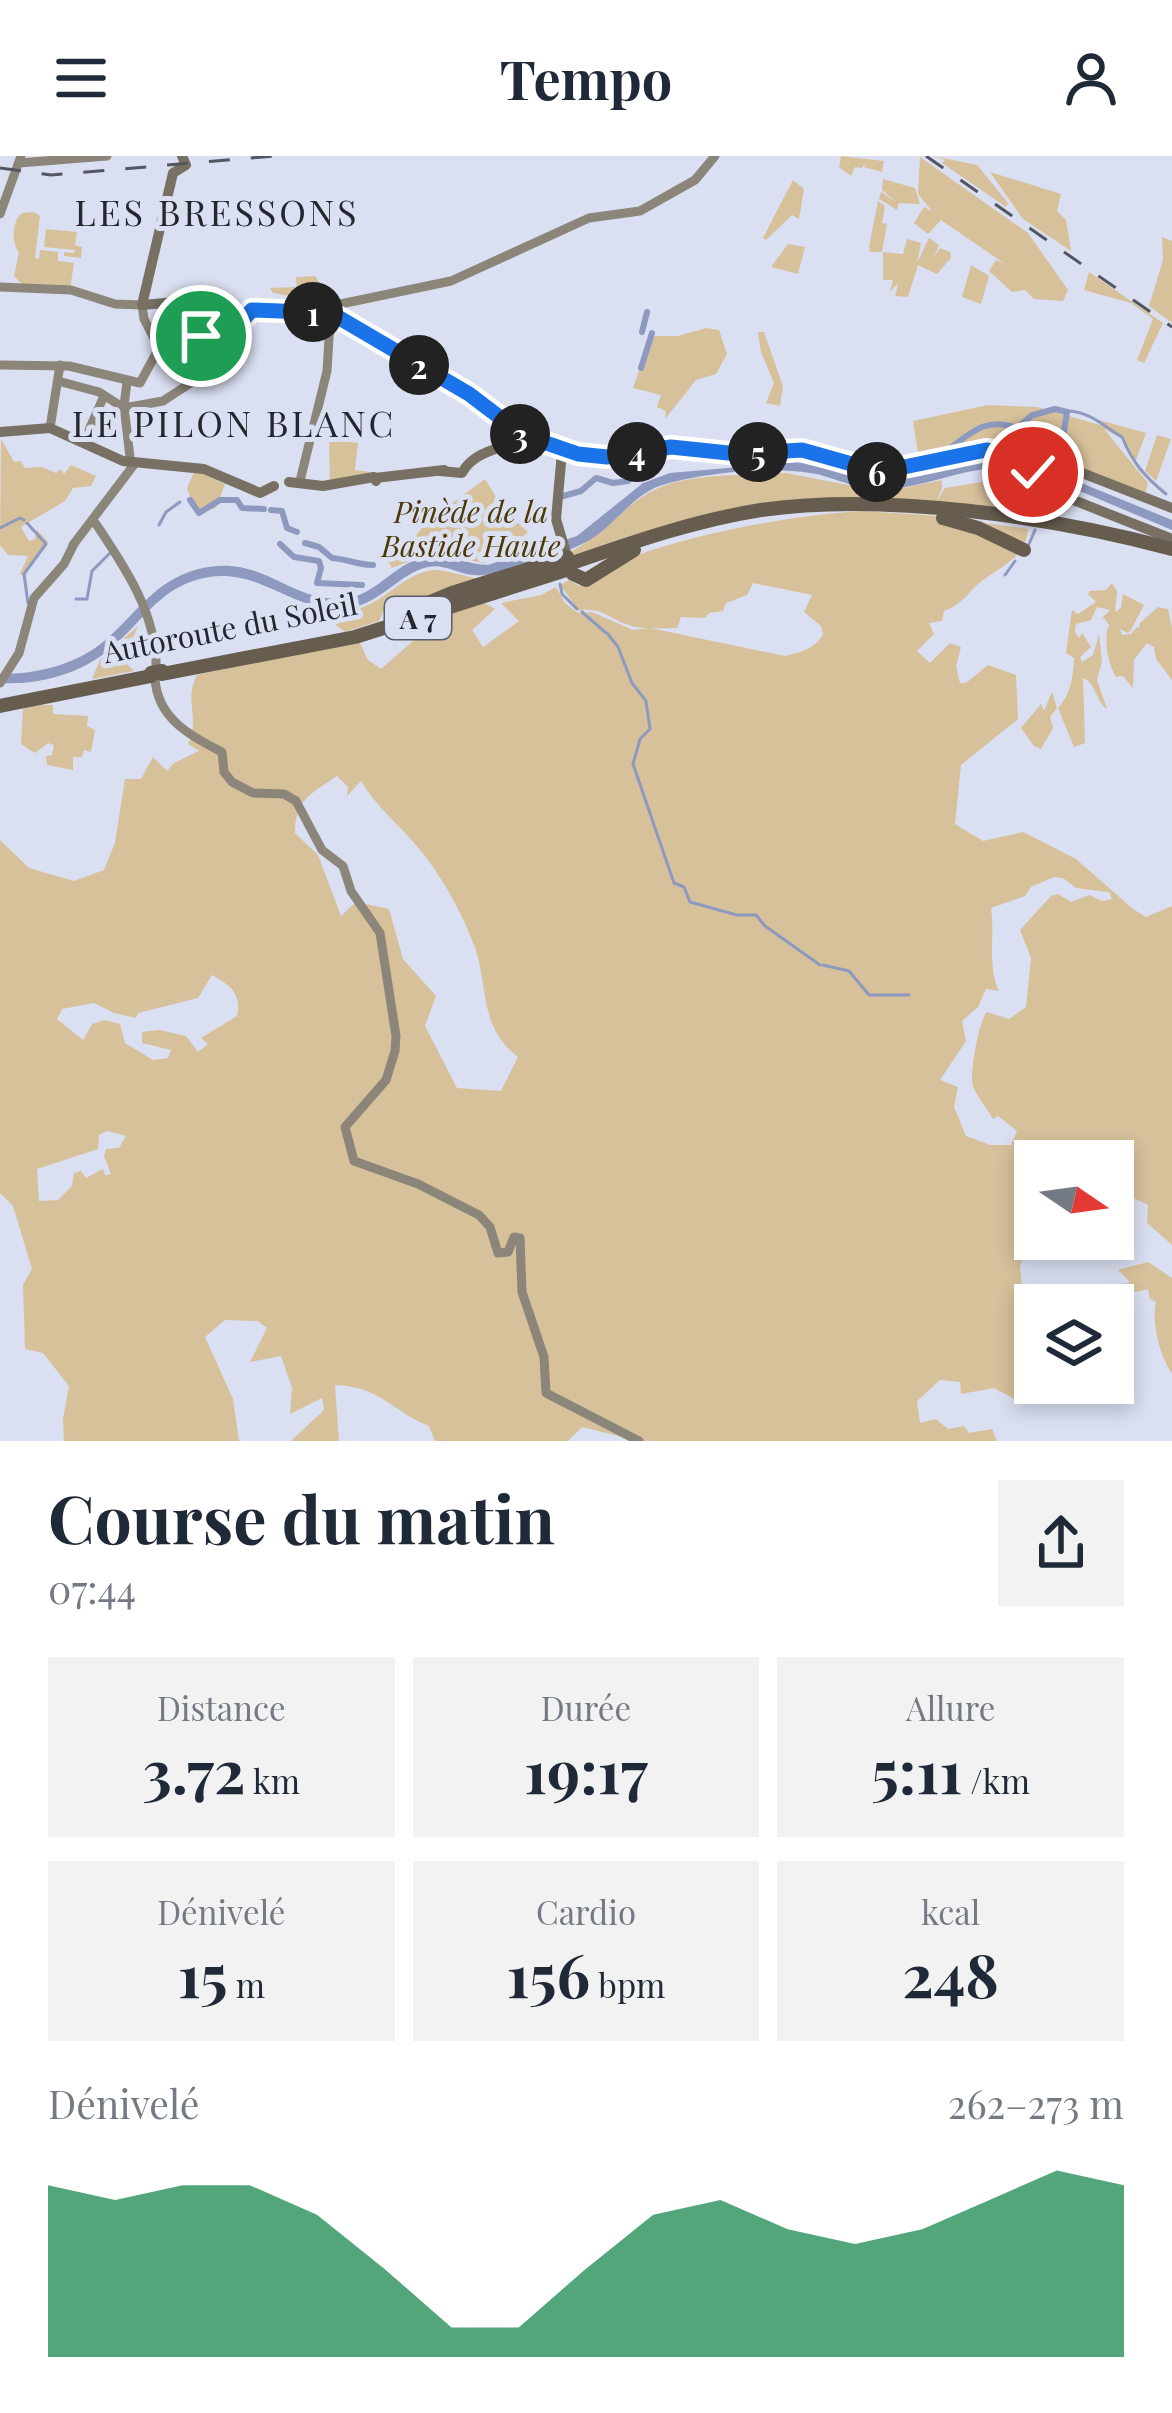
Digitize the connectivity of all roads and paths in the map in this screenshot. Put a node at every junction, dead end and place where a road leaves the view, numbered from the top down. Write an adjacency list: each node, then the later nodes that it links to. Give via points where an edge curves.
1 (106, 156): 3 (street)
2 (715, 156): 10 (street, via 695,180 640,211 589,218 452,281)
3 (22, 160): 6 (street)
4 (179, 164): 9 (main road)
5 (0, 173): 6 (street)
6 (14, 178): 7 (street)
7 (3, 201)
8 (0, 286): 9 (street, via 71,290)
9 (143, 310): 11 (main road, via 212,299); 12 (street)
10 (335, 316): 11 (main road, via 252,310); 20 (main road, via 469,394); 25 (street)
11 (236, 326): 12 (street); 17 (street, via 219,364 162,400)
12 (159, 349): 15 (street, via 142,382)
13 (0, 365): 14 (street)
14 (56, 371): 15 (street, via 86,370); 16 (street); 18 (street)
15 (126, 384): 17 (street)
16 (104, 396): 17 (street); 21 (street)
17 (124, 408): 24 (street)
18 (50, 428): 19 (main road); 21 (main road)
19 (0, 432)
20 (525, 440): 22 (main road); 25 (main road, via 474,458 460,472)
21 (84, 441): 24 (main road)
22 (569, 452): 23 (main road, via 802,450 885,472 974,452 1013,451); 33 (main road, via 556,515)
23 (1037, 461): 26 (main road); 30 (main road, via 1032,478 1047,490)
24 (132, 465): 25 (main road, via 204,469 260,490); 28 (street)
25 (298, 480)
26 (1172, 508)
27 (819, 509): 29 (highway, Autoroute du Soleil / A 7); 31 (highway, via 950,519); 33 (highway, Autoroute du Soleil / A 7, via 742,518)
28 (93, 524): 35 (street, via 147,616); 36 (street, via 34,598 22,647)
29 (1035, 524): 32 (highway, Autoroute du Soleil / A 7); 33 (highway, Autoroute du Soleil / A 7, via 904,506 794,506 712,520)
30 (1172, 539)
31 (1024, 550)
32 (1172, 551)
33 (571, 566): 34 (highway, Autoroute du Soleil / A 7); 34 (highway, Autoroute du Soleil / A 7, via 367,633)
34 (263, 655): 35 (highway, Autoroute du Soleil / A 7)
35 (156, 673): 37 (highway, Autoroute du Soleil / A 7); 38 (street, via 164,707 189,737 221,752 230,780 296,801 379,930 397,1043 386,1079 345,1127 354,1161 476,1214 498,1253 520,1238 522,1292 544,1357 546,1393)
36 (0, 683)
37 (0, 704)
38 (640, 1441)

